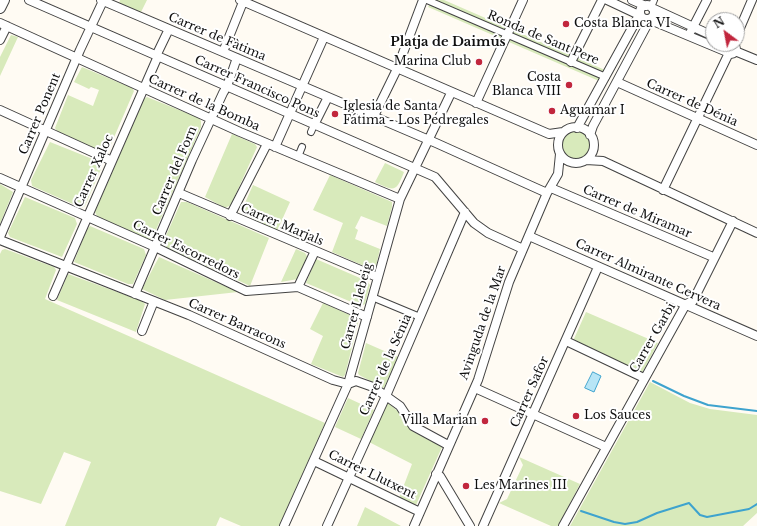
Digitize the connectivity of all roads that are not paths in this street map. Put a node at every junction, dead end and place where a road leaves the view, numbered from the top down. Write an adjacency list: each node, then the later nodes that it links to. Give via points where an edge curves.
1 (4, 0): 15 (street)
2 (29, 0): 20 (street, Carrer Francisco Pons)
3 (424, 0): 36 (street)
4 (427, 0): 23 (street, Ronda de Sant Pere)
5 (523, 0): 23 (street)
6 (602, 0): 35 (street)
7 (607, 0): 17 (street)
8 (632, 0): 14 (street)
9 (707, 0): 19 (street)
10 (752, 0): 16 (street)
11 (107, 1): 20 (street, Carrer Ponent); 21 (street, Carrer de Fàtima)
12 (241, 1): 13 (street); 28 (street)
13 (255, 3): 25 (street)
14 (651, 5): 17 (street, via 641,9); 17 (street, via 653,15); 19 (street)
15 (0, 8)
16 (745, 16)
17 (644, 17): 24 (street); 37 (street, via 637,19); 38 (street, via 647,25)
18 (3, 24): 26 (street); 32 (street, Carrer de la Bomba)
19 (694, 27): 22 (street); 24 (street)
20 (92, 28): 31 (street, Carrer Francisco Pons); 32 (street, Carrer Ponent)
21 (168, 29): 28 (street, Carrer de Fàtima); 31 (street, Carrer Xaloc)
22 (705, 32)
23 (506, 34): 35 (street, Ronda de Sant Pere); 44 (street)
24 (689, 36): 27 (street)
25 (324, 37): 36 (street); 39 (street)
26 (0, 40)
27 (705, 40)
28 (223, 52): 33 (street, Carrer de Fàtima)
29 (729, 52): 49 (street)
30 (741, 52): 34 (street)
31 (157, 56): 40 (street, Carrer Francisco Pons); 41 (street, Carrer Xaloc)
32 (77, 58): 41 (street, Carrer de la Bomba); 52 (street, Carrer Ponent)
33 (237, 58): 39 (street, Carrer de Fàtima); 40 (street, Carrer del Forn)
34 (757, 60)
35 (571, 62): 37 (street, Ronda de Sant Pere)
36 (397, 69): 42 (street); 47 (street)
37 (606, 77): 51 (street)
38 (617, 82): 49 (street, Carrer de Dénia); 55 (street)
39 (301, 86): 43 (street, Carrer de Fàtima); 46 (street)
40 (227, 88): 46 (street, Carrer Francisco Pons); 48 (street, Carrer del Forn)
41 (144, 89): 48 (street, Carrer de la Bomba); 64 (street, Carrer Xaloc)
42 (451, 93): 44 (street); 56 (street, Carrer Llebeig)
43 (328, 97): 47 (street, Carrer de Fàtima); 50 (street)
44 (476, 103): 54 (street)
45 (0, 110): 52 (street)
46 (290, 114): 50 (street, Carrer Francisco Pons); 57 (street)
47 (374, 116): 56 (street, Carrer de Fàtima)
48 (211, 119): 57 (street, Carrer de la Bomba); 73 (street, Carrer del Forn)
49 (697, 119): 59 (street, Carrer de Dénia); 71 (street)
50 (313, 128): 67 (street, Carrer Francisco Pons)
51 (577, 128): 53 (street); 55 (street)
52 (46, 131): 64 (street); 70 (street, Carrer Ponent)
53 (563, 132): 54 (street); 61 (street)
54 (549, 134): 61 (street)
55 (590, 135): 58 (street)
56 (429, 140): 67 (street, Carrer Llebeig); 72 (street, Carrer de Miramar)
57 (271, 145): 62 (street, Carrer de la Bomba); 76 (street)
58 (594, 145): 63 (street); 65 (street)
59 (757, 145)
60 (302, 147): 62 (street)
61 (559, 151): 66 (street, via 564,159); 68 (street, Avinguda de la Mar)
62 (298, 157): 74 (street, Carrer de la Bomba)
63 (586, 160): 65 (street); 66 (street)
64 (112, 161): 77 (street, Carrer Xaloc)
65 (604, 161): 71 (street)
66 (575, 163): 68 (street)
67 (416, 168): 74 (street, Carrer Llebeig); 75 (street, Carrer Francisco Pons, via 435,177)
68 (558, 173): 72 (street, Avinguda de la Mar)
69 (0, 178): 70 (street, Carrer Escorredors)
70 (22, 188): 77 (street, Carrer Escorredors); 81 (street, Carrer Ponent)
71 (663, 190): 78 (street)
72 (549, 191): 80 (street, Avinguda de la Mar); 85 (street, Carrer de Miramar)
73 (178, 193): 76 (street, Carrer Marjals); 82 (street, Carrer del Forn)
74 (400, 199): 88 (street, Carrer Llebeig)
75 (465, 212): 83 (street, Carrer Francisco Pons, via 481,230); 95 (street, Carrer de la Sénia)
76 (230, 216): 84 (street, Carrer Marjals)
77 (86, 217): 82 (street, Carrer Escorredors); 86 (street, Carrer Xaloc)
78 (733, 222): 79 (street); 85 (street, Carrer Garbi)
79 (757, 233)
80 (529, 236): 83 (street, Avinguda de la Mar); 87 (street, Carrer Almirante Cervera)
81 (0, 239): 86 (street, Carrer Barracons)
82 (155, 247): 89 (street, Carrer Escorredors, via 246,292); 90 (street, Carrer del Forn)
83 (523, 248): 102 (street, Avinguda de la Mar, via 500,305 485,362)
84 (315, 251): 88 (street, Carrer Marjals); 89 (street)
85 (713, 257): 94 (street, Carrer Garbi, via 693,301)
86 (66, 266): 90 (street, Carrer Barracons); 91 (street, Carrer Xaloc)
87 (598, 267): 94 (street, Carrer Almirante Cervera); 99 (street, Carrer Safor)
88 (377, 278): 92 (street, Carrer Llebeig)
89 (298, 287): 96 (street, Carrer Escorredors)
90 (135, 294): 93 (street, Carrer Barracons)
91 (53, 296)
92 (372, 297): 95 (street); 96 (street, Carrer Llebeig)
93 (154, 301): 97 (street); 101 (street, Carrer Barracons, via 333,380)
94 (686, 304): 98 (street, Carrer Almirante Cervera); 100 (street, Carrer Garbi)
95 (420, 317): 103 (street, Carrer de la Sénia)
96 (367, 318): 101 (street, Carrer Llebeig)
97 (142, 331)
98 (757, 336)
99 (566, 341): 100 (street); 104 (street, Carrer Safor)
100 (644, 378): 106 (street, Carrer Garbi)
101 (348, 384): 103 (street, Carrer Barracons, via 356,381 373,387); 107 (street, Carrer Llebeig)
102 (475, 388): 104 (street); 105 (street, Avinguda de la Mar)
103 (386, 396): 105 (street, Carrer Barracons, via 400,406 413,426); 109 (street, Carrer de la Sénia)
104 (533, 414): 106 (street); 115 (street, Carrer Safor)
105 (448, 445): 108 (street, Avinguda de la Mar)
106 (606, 447): 116 (street, Carrer Garbi)
107 (314, 461): 109 (street, Carrer Llutxent); 111 (street, Carrer Llebeig)
108 (436, 474): 110 (street, Avinguda de la Mar); 114 (street, via 440,476)
109 (348, 477): 110 (street, Carrer Llutxent); 112 (street, Carrer de la Sénia)
110 (420, 512): 113 (street, Avinguda de la Mar)
111 (284, 526)
112 (326, 526)
113 (414, 526)
114 (470, 526)
115 (483, 526)
116 (563, 526)

